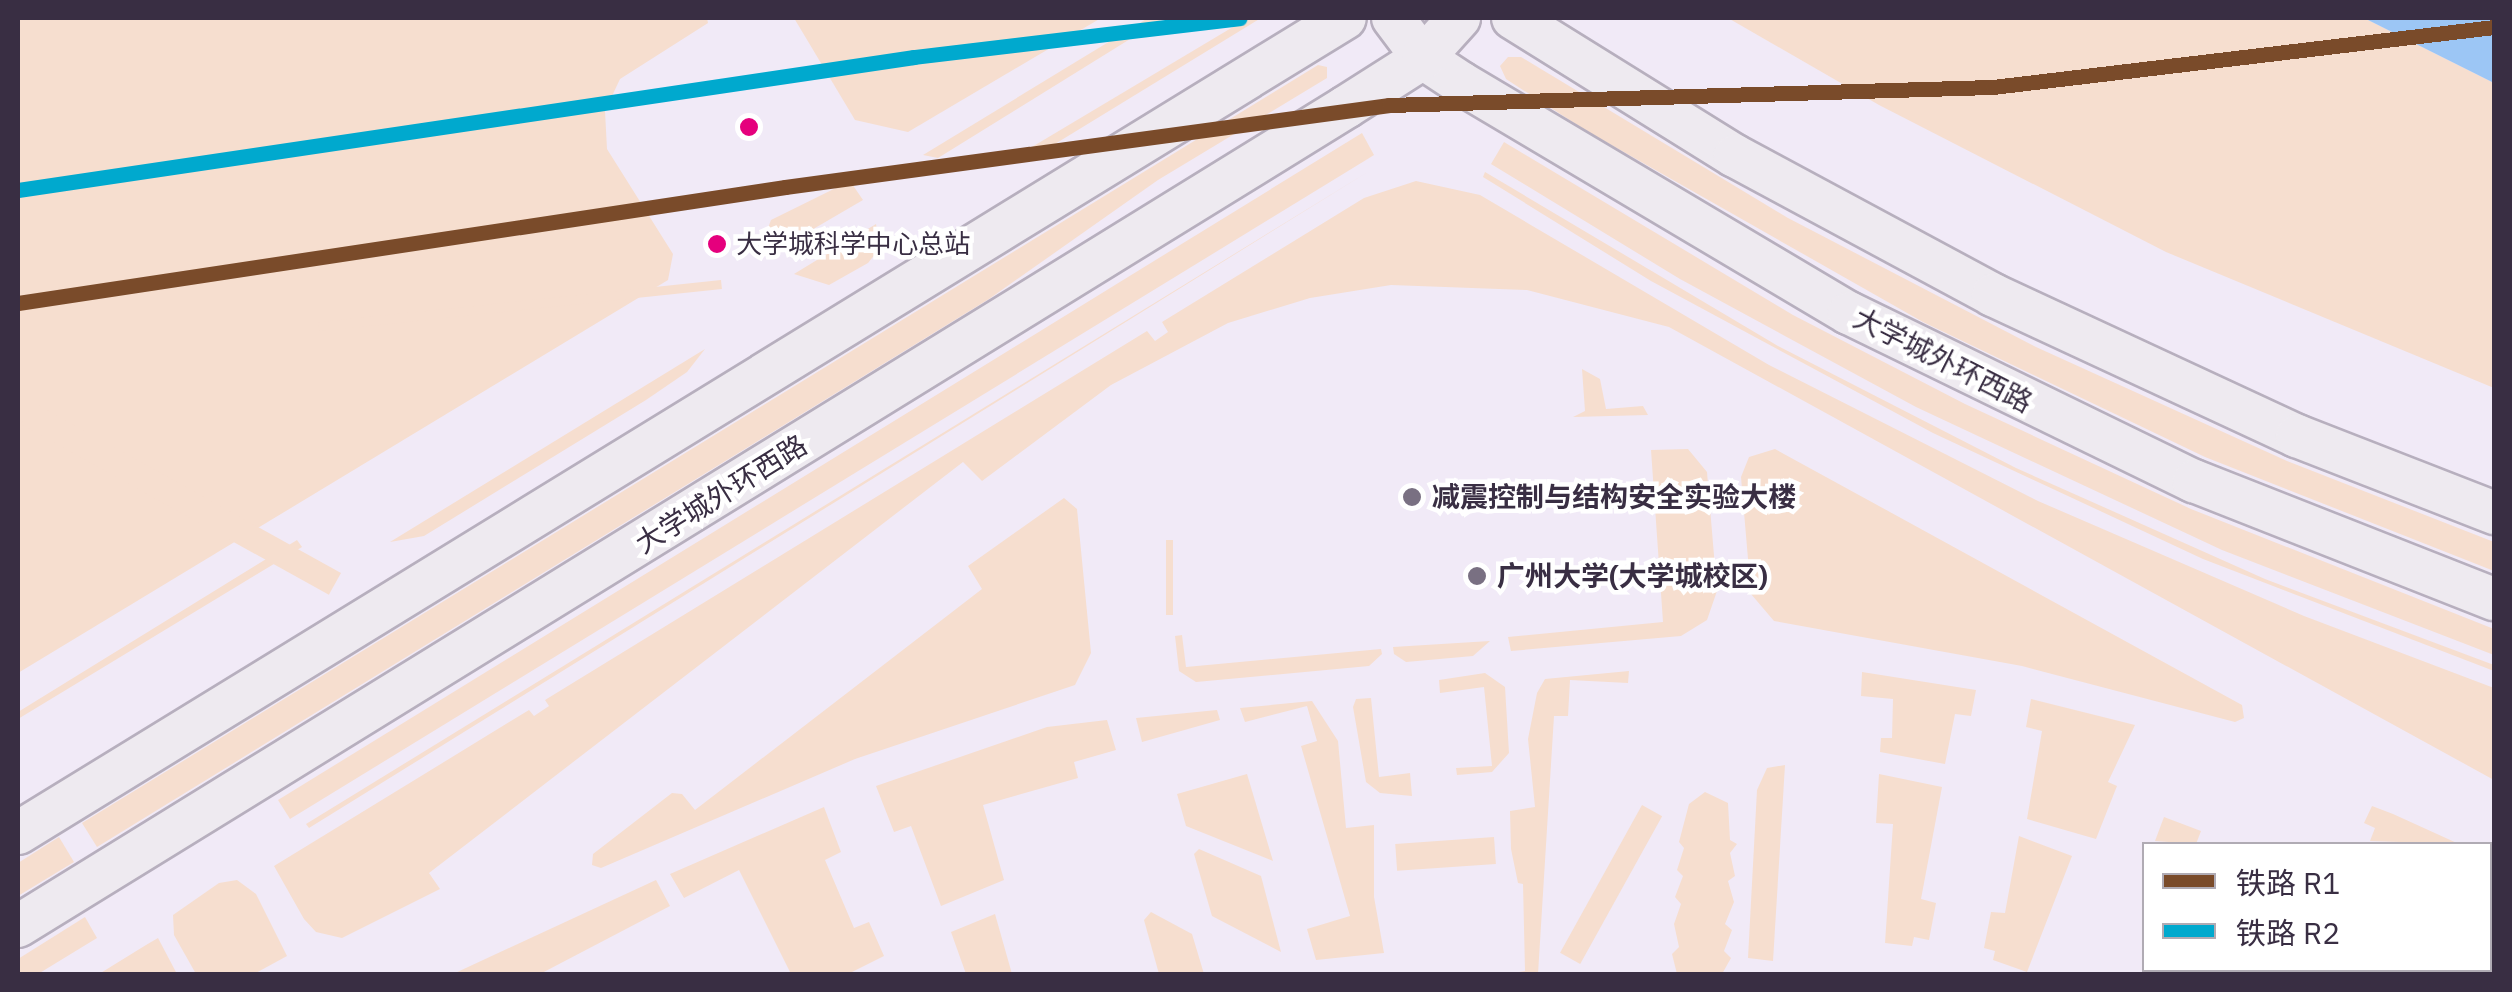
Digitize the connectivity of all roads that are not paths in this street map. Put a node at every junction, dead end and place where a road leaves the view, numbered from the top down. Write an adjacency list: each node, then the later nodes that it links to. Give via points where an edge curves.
1 (1345, 18): 8 (main road)
2 (1394, 18): 5 (main road, 大学城外环西路)
3 (1459, 18): 5 (main road, 大学城外环西路)
4 (1513, 18): 6 (main road, via 1735,156 1993,296 2280,428)
5 (1423, 58): 7 (main road, 大学城外环西路, via 1634,191 1970,376 2246,504); 9 (main road, 大学城外环西路)
6 (2494, 513)
7 (2494, 599)
8 (18, 833)
9 (18, 926)

